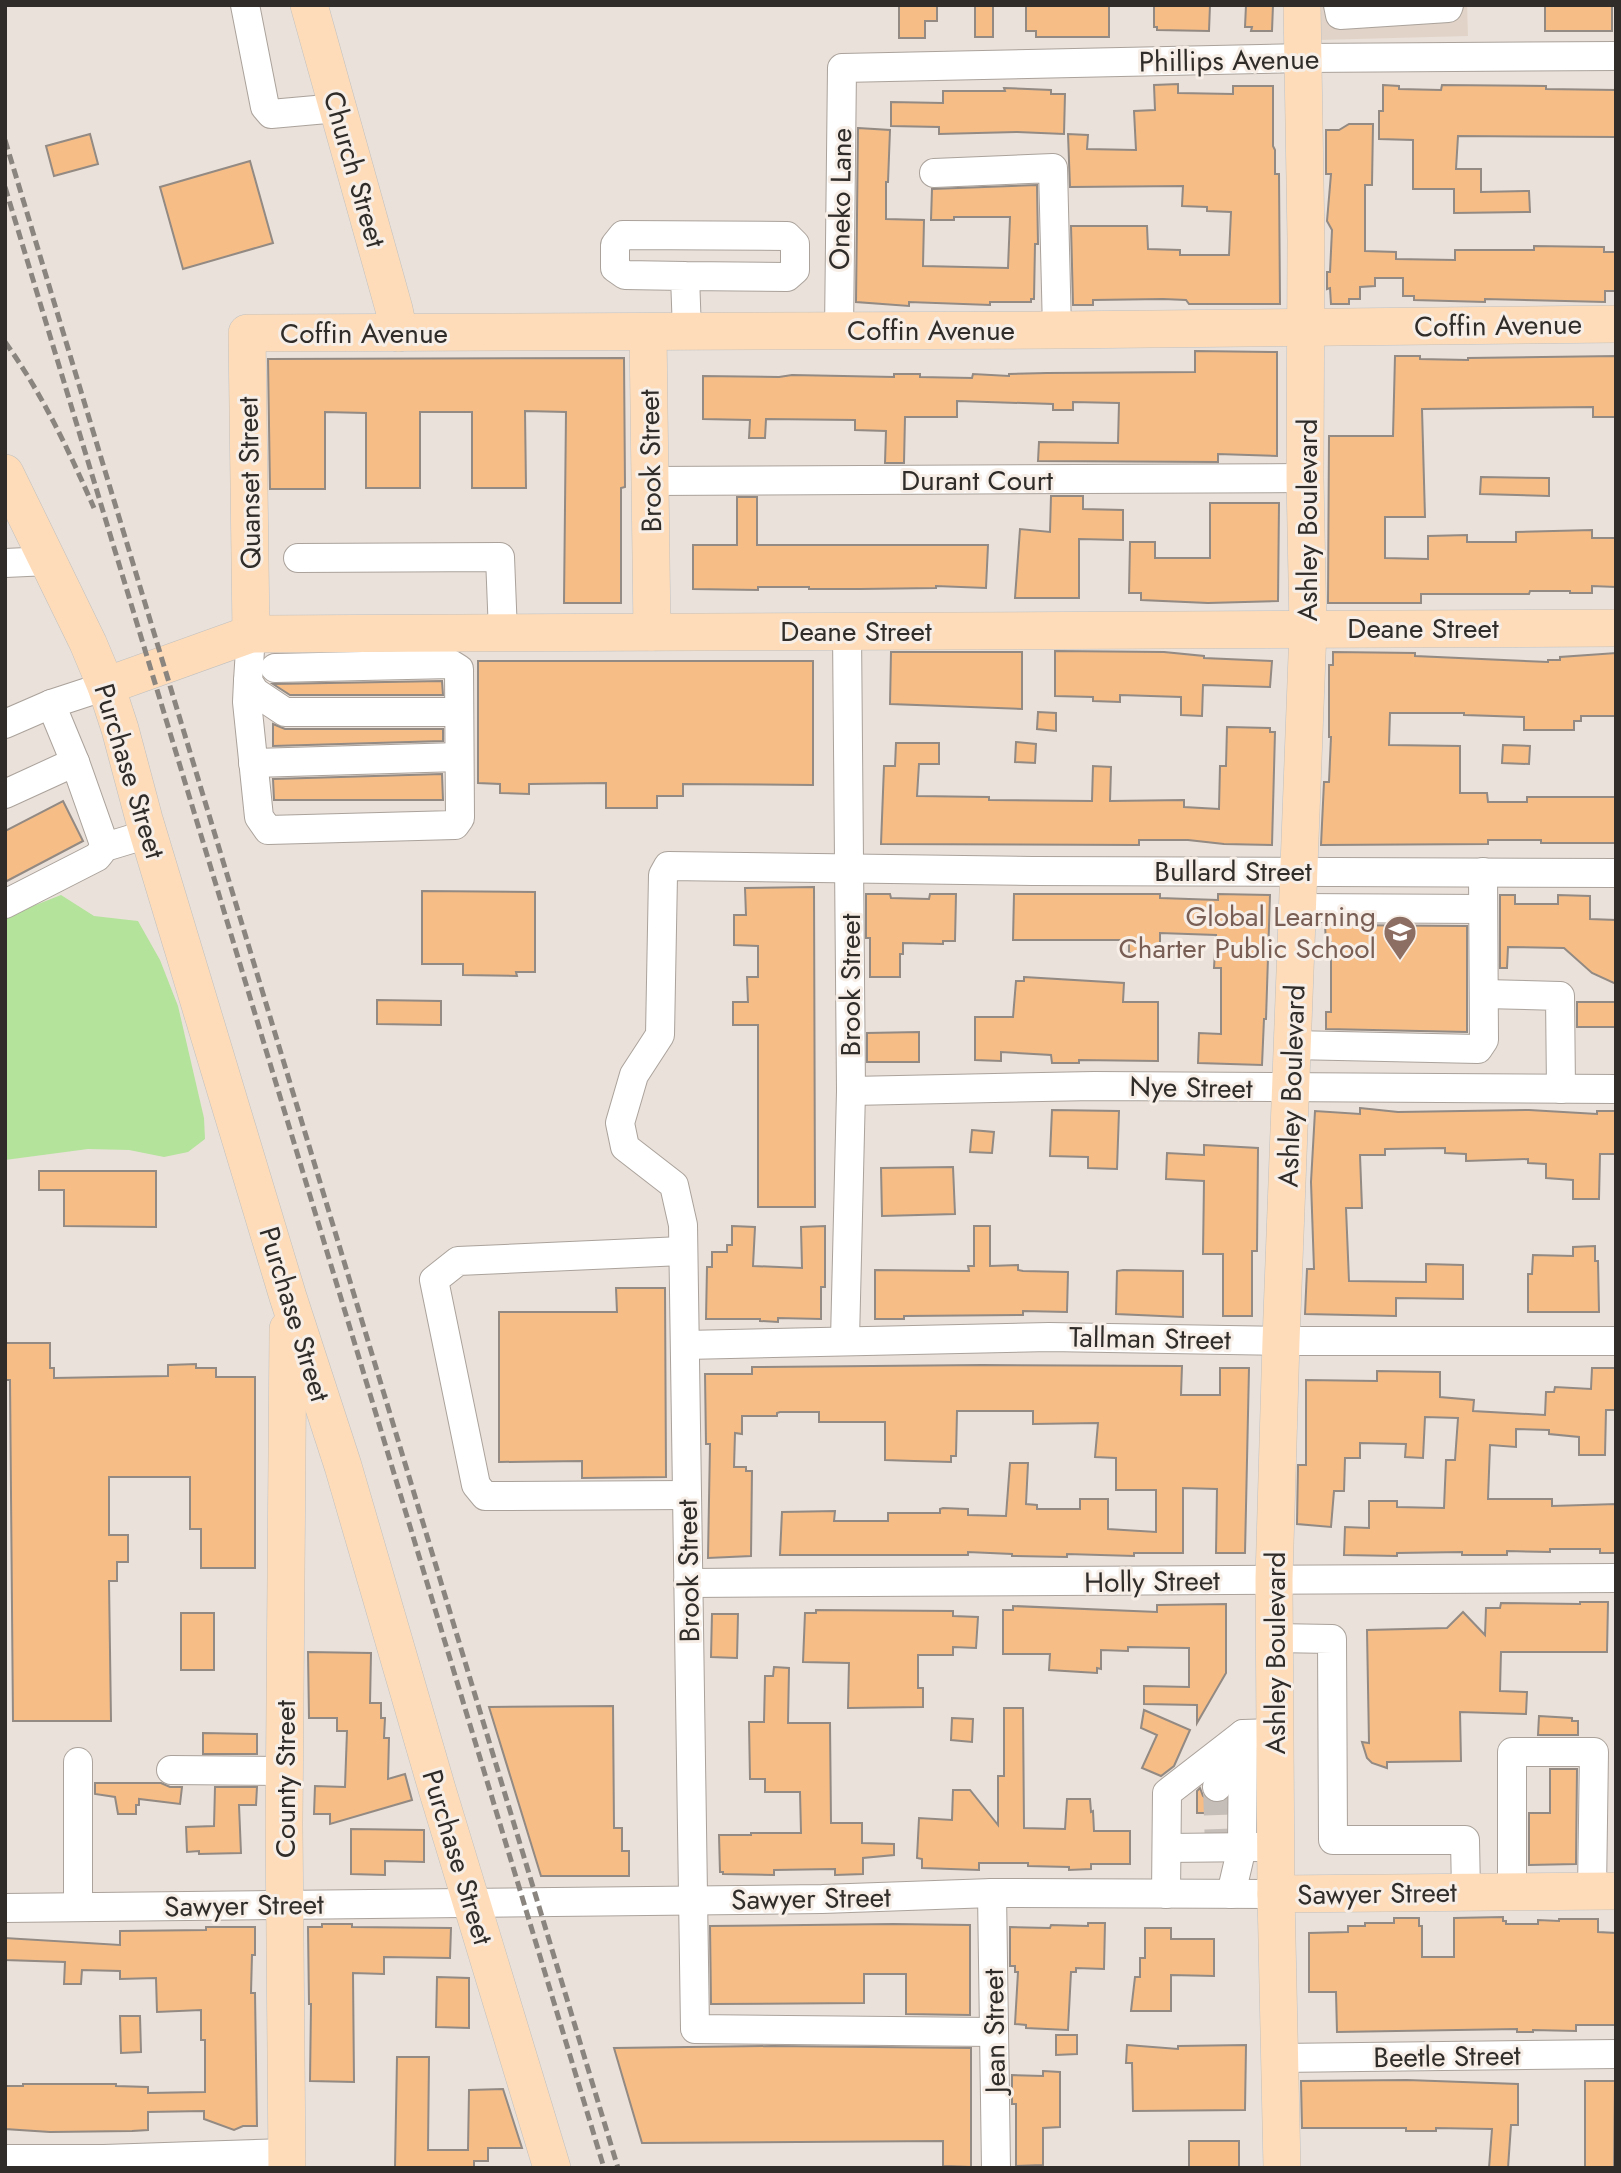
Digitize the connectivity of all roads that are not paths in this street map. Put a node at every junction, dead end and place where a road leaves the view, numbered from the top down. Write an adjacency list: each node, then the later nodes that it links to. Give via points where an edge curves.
1 (245, 5): 9 (street, via 265,107 271,114)
2 (309, 5): 9 (main road, Church Street)
3 (1302, 5): 7 (main road, Ashley Boulevard)
4 (1338, 5): 5 (street, via 1340,15)
5 (1449, 5)
6 (1616, 56): 7 (street, Phillips Avenue)
7 (1304, 58): 8 (street, Phillips Avenue); 13 (main road, Ashley Boulevard)
8 (842, 68): 15 (street, Oneko Lane)
9 (338, 108): 19 (main road, Church Street)
10 (934, 173): 14 (street, via 1053,168)
11 (685, 276): 11 (street, via 625,275 615,268 615,245 623,235 787,236 795,244 795,270 787,277); 17 (street)
12 (1616, 324): 13 (main road, Coffin Avenue)
13 (1307, 328): 14 (main road, Coffin Avenue); 21 (main road, Ashley Boulevard)
14 (1058, 330): 15 (main road, Coffin Avenue)
15 (839, 331): 17 (main road, Coffin Avenue)
16 (648, 332): 17 (main road, Coffin Avenue); 19 (main road, Coffin Avenue); 22 (main road, Brook Street)
17 (687, 332)
18 (247, 333): 19 (main road, Coffin Avenue); 31 (main road, Quanset Street)
19 (399, 333)
20 (5, 472): 24 (main road, Purchase Street)
21 (1305, 478): 22 (street, Durant Court); 27 (main road, Ashley Boulevard)
22 (649, 481): 29 (main road, Brook Street)
23 (298, 558): 30 (street, via 500,557)
24 (49, 561): 25 (street); 34 (main road, Purchase Street)
25 (5, 563)
26 (1616, 628): 27 (main road, Deane Street)
27 (1308, 629): 28 (main road, Deane Street); 45 (main road, Ashley Boulevard)
28 (847, 631): 29 (main road, Deane Street); 44 (street, Brook Street)
29 (652, 632): 30 (main road, Deane Street)
30 (503, 633): 31 (main road, Deane Street)
31 (251, 634): 33 (street); 34 (main road, Deane Street)
32 (275, 668): 36 (street, via 451,664 458,669)
33 (248, 681): 36 (street, via 255,692 285,712); 40 (street)
34 (106, 685): 35 (street); 42 (main road, Purchase Street)
35 (51, 704): 37 (street); 39 (street)
36 (459, 712): 38 (street)
37 (5, 724)
38 (459, 757): 40 (street); 40 (street, via 460,818 455,825 268,830 258,817)
39 (75, 762): 41 (street); 43 (street)
40 (253, 763)
41 (5, 794)
42 (148, 834): 43 (street); 58 (main road, Purchase Street)
43 (105, 847): 48 (street, via 97,857)
44 (849, 869): 45 (street, Bullard Street); 56 (street, Brook Street); 57 (street, Bullard Street, via 668,866 663,875 660,1035 634,1075 620,1123 625,1147 674,1185 683,1225)
45 (1298, 870): 46 (street, Bullard Street); 49 (main road, Ashley Boulevard)
46 (1483, 872): 47 (street, Bullard Street); 50 (street)
47 (1616, 873)
48 (5, 904)
49 (1297, 908): 50 (street); 52 (main road, Ashley Boulevard)
50 (1483, 909): 51 (street)
51 (1484, 994): 52 (street, via 1484,1040 1478,1049); 54 (street, via 1560,996)
52 (1292, 1045): 53 (main road, Ashley Boulevard)
53 (1290, 1088): 54 (street, Nye Street); 56 (street, Nye Street); 60 (main road, Ashley Boulevard)
54 (1561, 1088): 55 (street, Nye Street)
55 (1616, 1089)
56 (851, 1091): 59 (street, Brook Street)
57 (682, 1246): 62 (street, Brook Street); 65 (street, via 458,1261 434,1280 476,1485 485,1496)
58 (288, 1297): 63 (main road, Purchase Street); 64 (main road, County Street)
59 (845, 1340): 60 (street, Tallman Street); 62 (street, Tallman Street)
60 (1281, 1341): 61 (street, Tallman Street); 67 (main road, Ashley Boulevard)
61 (1616, 1341)
62 (685, 1345): 65 (street, Brook Street)
63 (344, 1466): 64 (main road); 85 (main road, Purchase Street)
64 (286, 1474): 73 (main road, County Street)
65 (687, 1495): 68 (street, Brook Street)
66 (1616, 1578): 67 (street, Holly Street)
67 (1275, 1579): 68 (street, Holly Street); 69 (main road, Ashley Boulevard)
68 (688, 1583): 84 (street, Brook Street)
69 (1275, 1638): 70 (main road, Ashley Boulevard); 79 (street, via 1332,1639 1333,1840 1465,1840)
70 (1259, 1733): 74 (street); 75 (main road, Ashley Boulevard); 76 (street, via 1167,1793)
71 (78, 1762): 87 (street)
72 (172, 1770): 73 (street)
73 (285, 1771): 86 (main road, County Street)
74 (1217, 1787)
75 (1259, 1847): 76 (street); 82 (street); 83 (main road, Ashley Boulevard)
76 (1167, 1849): 81 (street)
77 (1512, 1891): 78 (main road, Sawyer Street); 78 (street, via 1512,1752 1594,1752); 79 (main road, Sawyer Street)
78 (1604, 1891)
79 (1466, 1892): 83 (main road, Sawyer Street)
80 (992, 1893): 81 (street, Sawyer Street); 84 (street, Sawyer Street); 89 (street, Jean Street)
81 (1166, 1894): 82 (street, Sawyer Street)
82 (1231, 1894): 83 (street, Sawyer Street)
83 (1276, 1894): 91 (main road, Ashley Boulevard)
84 (692, 1900): 85 (street, Sawyer Street); 89 (street, Brook Street, via 695,2029)
85 (472, 1903): 86 (street, Sawyer Street); 96 (main road, Purchase Street)
86 (284, 1905): 87 (street, Sawyer Street); 93 (main road, County Street)
87 (78, 1907): 88 (street, Sawyer Street)
88 (5, 1908)
89 (995, 2032): 97 (street, Jean Street)
90 (1616, 2054): 91 (street, Beetle Street)
91 (1279, 2058): 98 (main road, Ashley Boulevard)
92 (5, 2160): 95 (street)
93 (287, 2160): 94 (street)
94 (182, 2162): 95 (street)
95 (49, 2164)
96 (552, 2168)
97 (996, 2168)
98 (1282, 2168)

